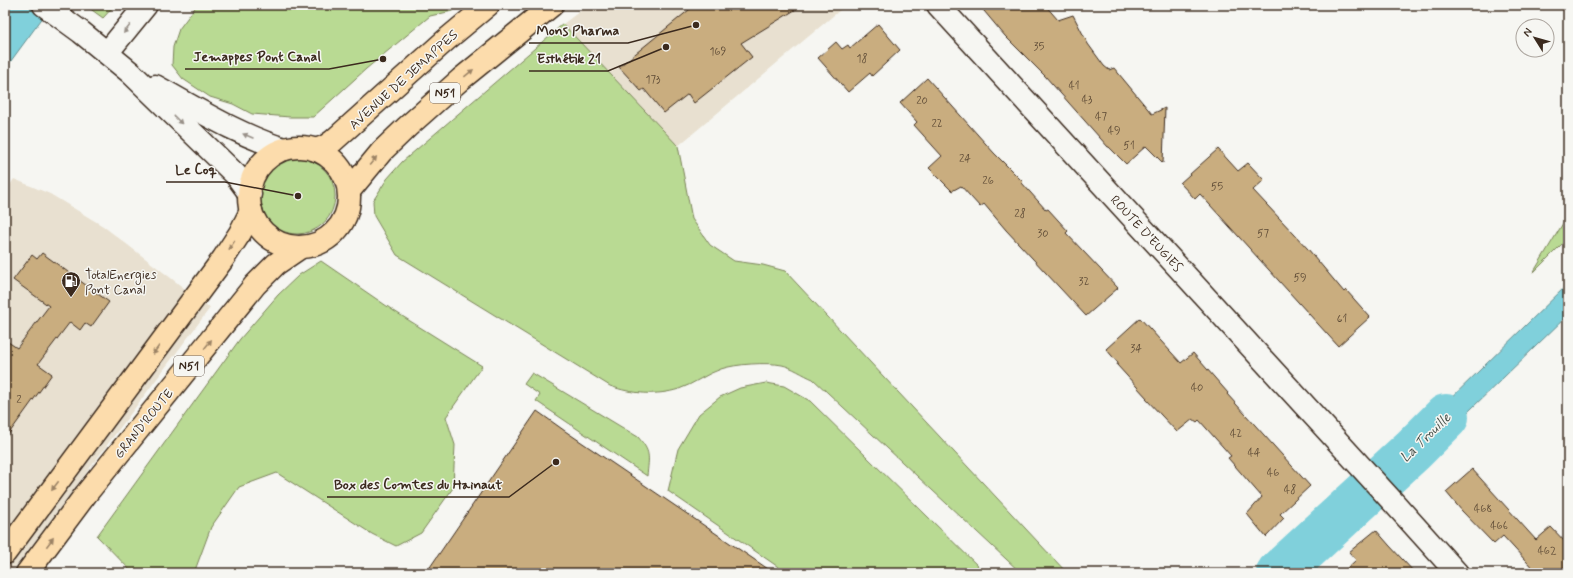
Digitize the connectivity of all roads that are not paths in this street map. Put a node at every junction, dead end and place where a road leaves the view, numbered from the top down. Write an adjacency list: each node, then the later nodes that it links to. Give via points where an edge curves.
1 (44, 5): 6 (street)
2 (146, 5): 6 (street, one-way to 6)
3 (488, 5): 9 (main road, AVENUE DE JEMAPPES, via 333,141)
4 (552, 5): 10 (main road, N51, one-way to 4, via 382,151 407,127)
5 (938, 5): 15 (street, ROUTE D'EUGIES)
6 (107, 53): 7 (street)
7 (131, 72): 8 (street, one-way to 7, via 243,134); 11 (street, one-way to 11, via 236,175)
8 (284, 149): 9 (main road, via 300,147); 11 (main road, via 272,154 260,166 252,180)
9 (316, 150): 10 (main road, via 337,164 345,175)
10 (349, 191): 12 (main road, via 348,209 334,234 313,246)
11 (250, 202): 12 (main road, via 260,229 268,237 278,243); 13 (main road, N51, one-way to 13, via 240,233 223,259)
12 (301, 247): 14 (main road, GRAND'ROUTE / N51, one-way to 12, via 86,494 255,285 276,264)
13 (5, 553)
14 (27, 573)
15 (1457, 573)

